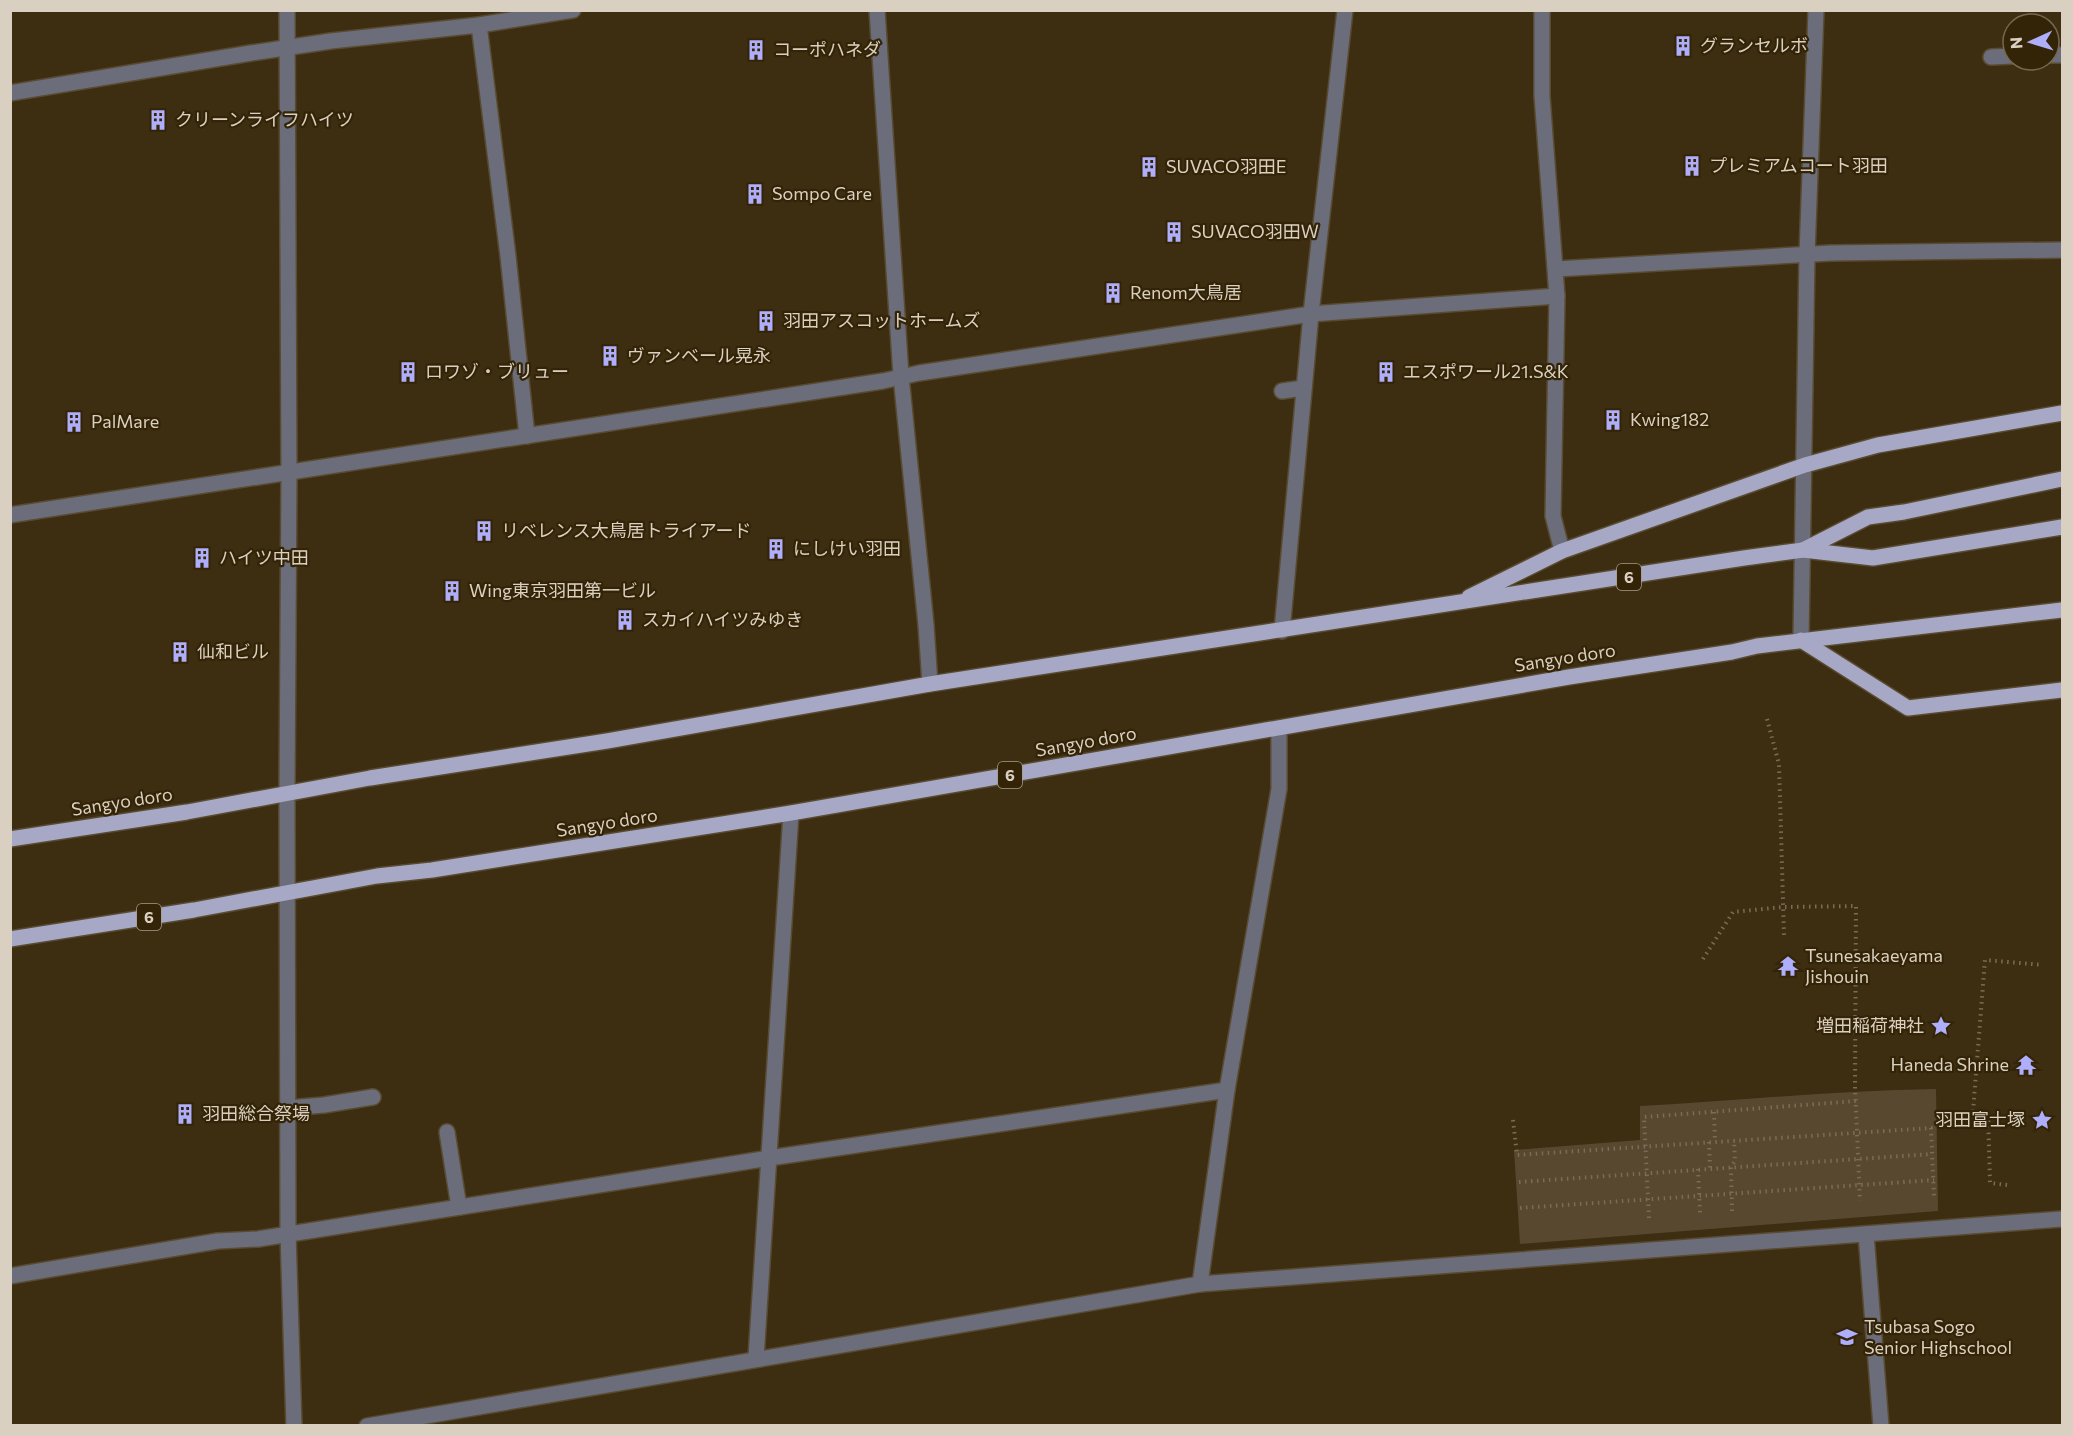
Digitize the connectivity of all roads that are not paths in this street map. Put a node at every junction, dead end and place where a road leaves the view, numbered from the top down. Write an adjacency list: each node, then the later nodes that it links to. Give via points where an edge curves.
1 (287, 10): 9 (street)
2 (573, 10): 7 (street)
3 (877, 10): 18 (street)
4 (1345, 10): 17 (street)
5 (1542, 10): 15 (street, via 1542,96)
6 (1816, 10): 14 (street)
7 (514, 15): 8 (street)
8 (478, 25): 9 (street); 22 (street)
9 (286, 48): 12 (street); 24 (street)
10 (1991, 57): 11 (street)
11 (2001, 57)
12 (10, 93)
13 (2062, 250): 14 (street)
14 (1807, 255): 15 (street); 23 (street)
15 (1556, 269): 16 (street)
16 (1557, 296): 17 (street); 29 (street, via 1553,516)
17 (1311, 314): 18 (street); 19 (street)
18 (901, 376): 22 (street); 34 (street)
19 (1304, 388): 20 (street); 32 (street)
20 (1282, 391)
21 (2062, 413): 23 (main road, via 1878,445)
22 (527, 436): 24 (street)
23 (1805, 465): 28 (street); 29 (main road)
24 (289, 474): 26 (street); 37 (street)
25 (2062, 479): 28 (main road, Sangyo doro / 6, via 1868,517)
26 (10, 515)
27 (2062, 527): 28 (main road, Sangyo doro / 6, via 1873,558)
28 (1803, 550): 30 (main road, Sangyo doro / 6); 33 (street)
29 (1562, 551): 30 (main road)
30 (1456, 604): 32 (main road, Sangyo doro / 6)
31 (2062, 610): 33 (main road, Sangyo doro / 6)
32 (1282, 631): 34 (main road, Sangyo doro / 6)
33 (1801, 640): 35 (main road, via 1908,708); 36 (main road, Sangyo doro / 6)
34 (930, 684): 37 (main road, Sangyo doro / 6)
35 (2062, 690)
36 (1280, 728): 38 (main road, Sangyo doro / 6); 42 (street, via 1279,789)
37 (287, 793): 39 (main road, Sangyo doro / 6); 40 (street)
38 (791, 813): 40 (main road, Sangyo doro / 6); 46 (street)
39 (10, 839)
40 (287, 893): 41 (main road, Sangyo doro / 6); 44 (street)
41 (10, 939)
42 (1227, 1090): 46 (street); 52 (street)
43 (373, 1097): 44 (street)
44 (288, 1108): 49 (street)
45 (447, 1132): 47 (street)
46 (769, 1158): 47 (street); 53 (street)
47 (459, 1207): 49 (street)
48 (2062, 1219): 50 (street)
49 (288, 1233): 51 (street); 54 (street)
50 (1866, 1234): 52 (street); 56 (street)
51 (10, 1276)
52 (1200, 1284): 53 (street)
53 (756, 1358): 55 (street)
54 (294, 1425)
55 (367, 1425)
56 (1881, 1425)

